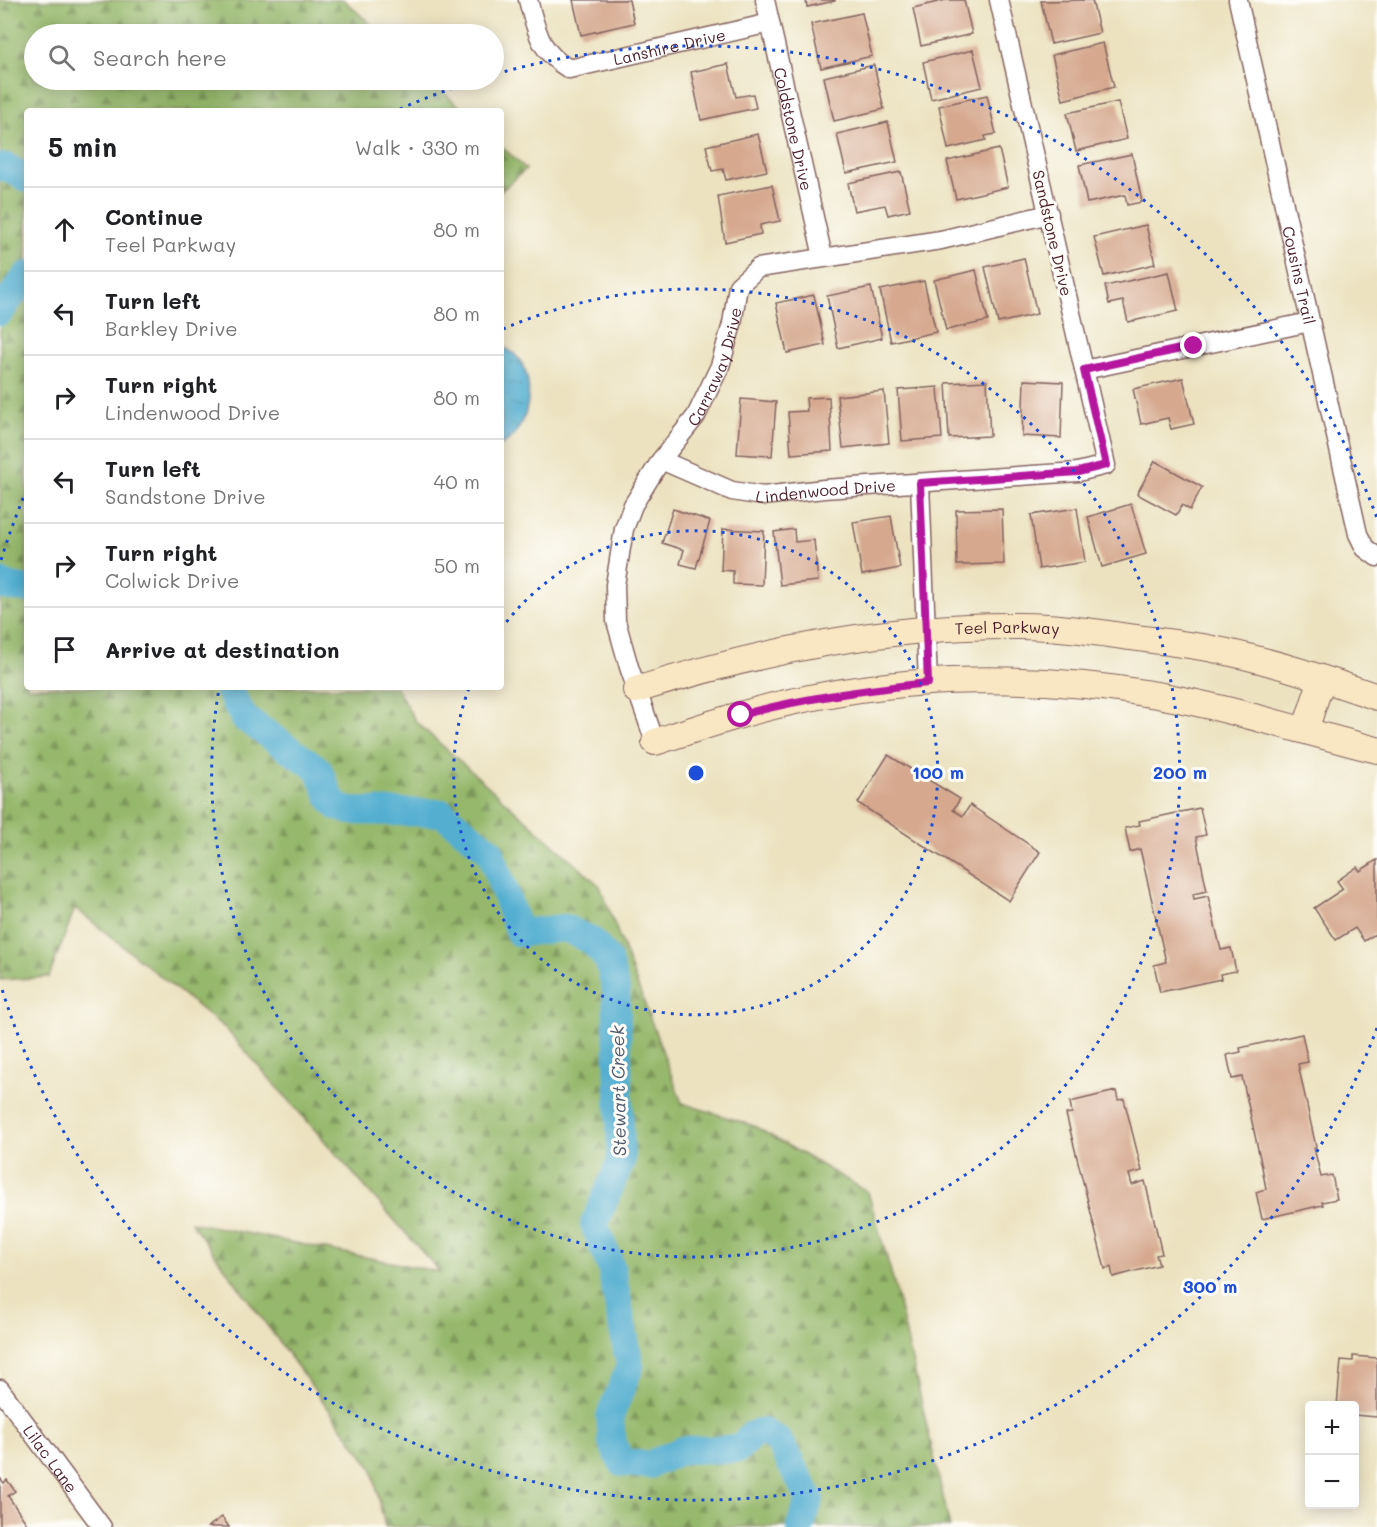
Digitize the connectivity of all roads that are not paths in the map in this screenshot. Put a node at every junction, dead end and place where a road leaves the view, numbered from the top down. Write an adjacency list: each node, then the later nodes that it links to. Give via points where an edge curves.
1 (528, 0): 5 (street, Lanshire Drive, via 538,36 553,59 569,69)
2 (765, 0): 5 (street, Coldstone Drive)
3 (999, 0): 6 (street, Sandstone Drive)
4 (1238, 0): 8 (street, Cousins Trail)
5 (770, 23): 7 (street, Coldstone Drive)
6 (1049, 214): 7 (street, Carraway Drive, via 941,240); 9 (street, Sandstone Drive)
7 (824, 257): 10 (street, Carraway Drive, via 758,268 738,286 720,366 696,416)
8 (1310, 322): 9 (street); 13 (street, Cousins Trail, via 1358,534)
9 (1084, 370): 11 (street, Sandstone Drive)
10 (661, 460): 12 (street, Lindenwood Drive, via 732,491 763,496); 17 (street, Carraway Drive, via 633,505 624,529 615,585 616,621)
11 (1106, 465): 12 (street, Lindenwood Drive, via 1078,472)
12 (920, 483): 14 (street)
13 (1371, 553)
14 (926, 630): 15 (street, Teel Parkway, via 1066,628 1208,648); 16 (street); 17 (street, Teel Parkway, via 807,645 718,664)
15 (1322, 678): 18 (street, Teel Parkway); 19 (street)
16 (928, 683): 19 (street, via 1045,681 1105,688 1158,695); 20 (street, via 794,701)
17 (636, 690): 20 (street, Carraway Drive)
18 (1377, 697)
19 (1305, 730): 21 (street)
20 (655, 742)
21 (1377, 750)
22 (0, 1389): 23 (street, Lilac Lane)
23 (102, 1527)

